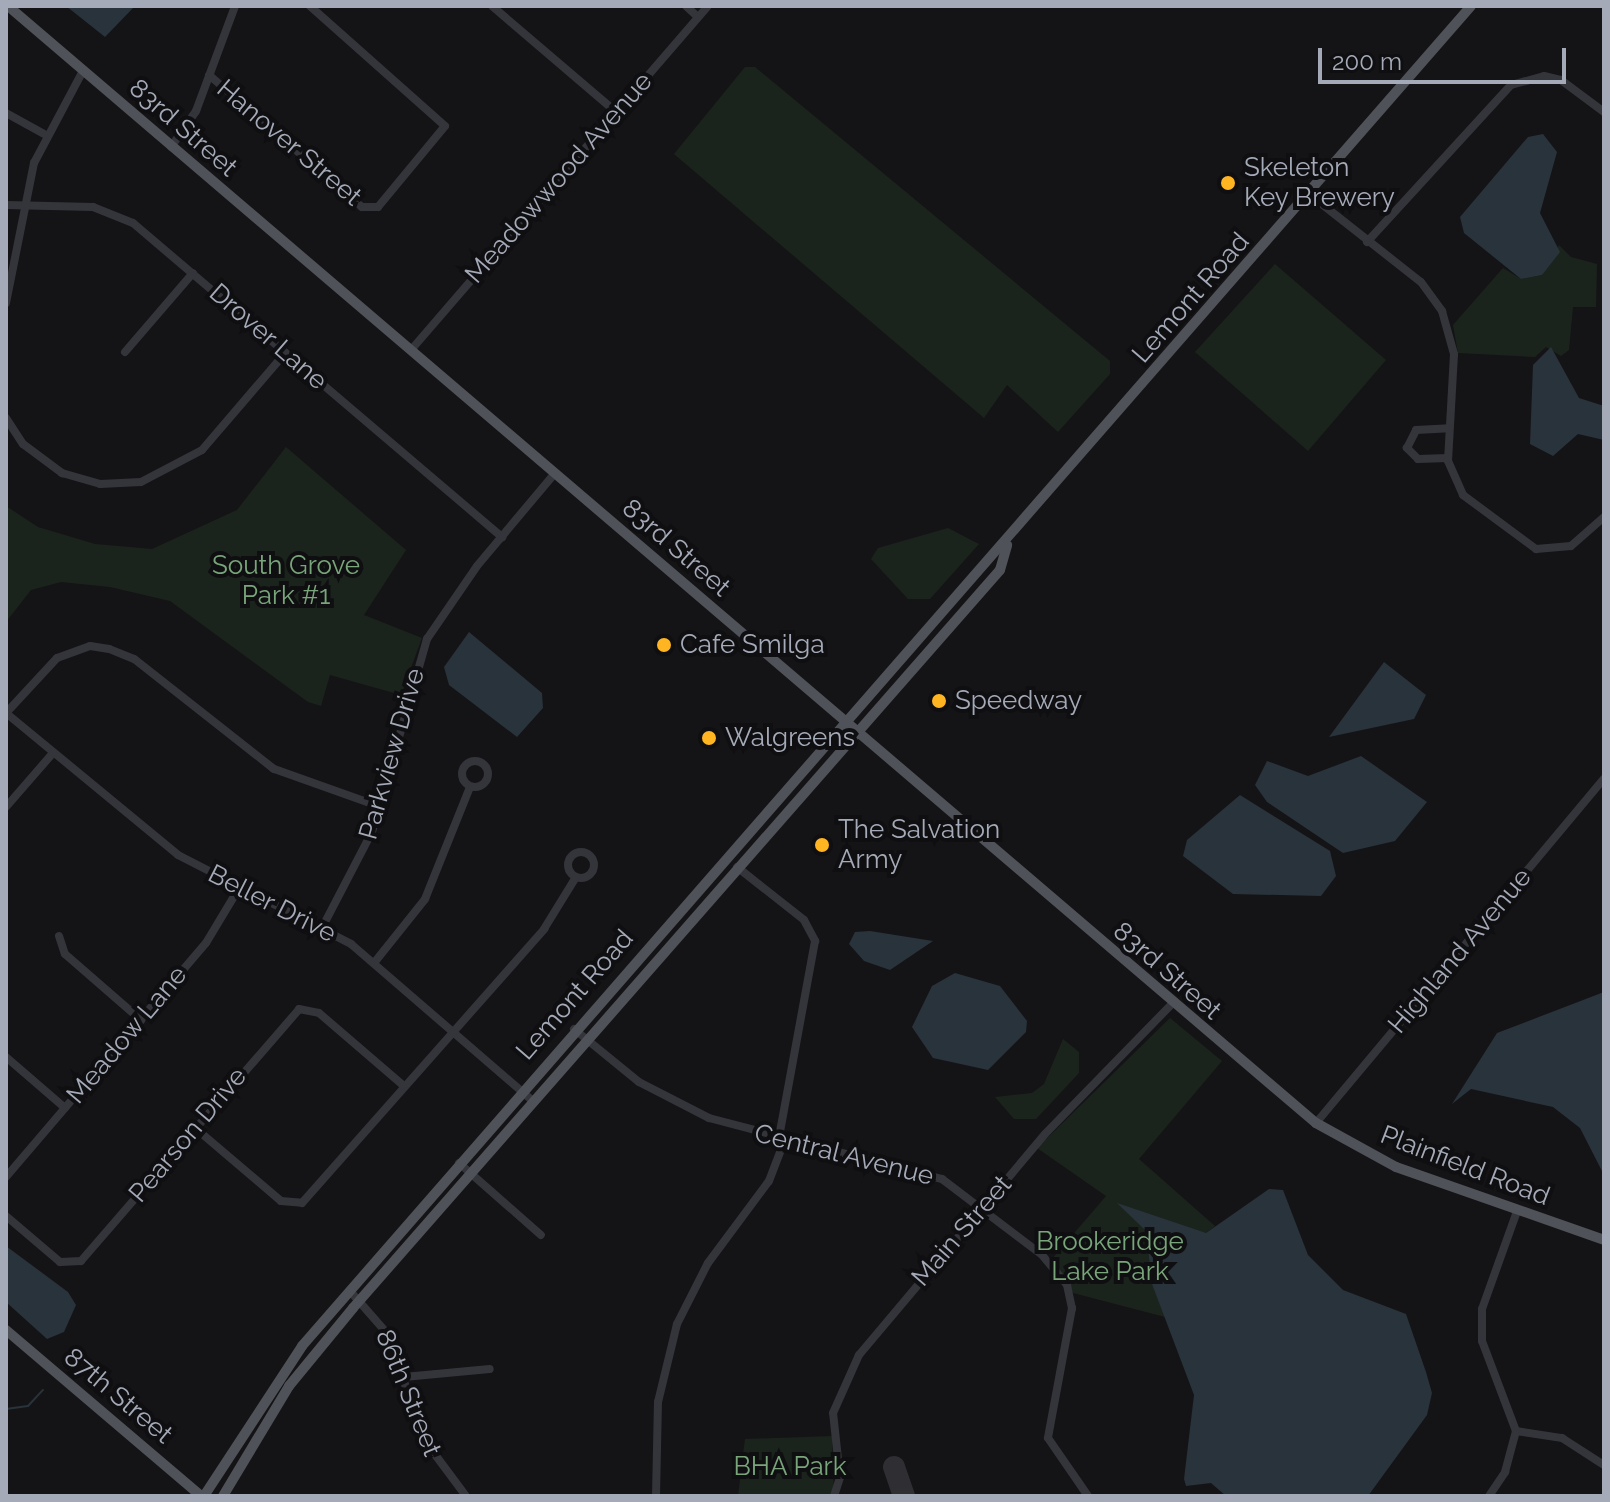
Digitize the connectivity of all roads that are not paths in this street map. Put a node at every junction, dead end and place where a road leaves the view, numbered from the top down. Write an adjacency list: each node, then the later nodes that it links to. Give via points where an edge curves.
1 (8, 6): 9 (main road, 83rd Street)
2 (235, 6): 10 (street)
3 (310, 6): 10 (street, Hanover Street, via 445,126 370,209)
4 (492, 6): 11 (street)
5 (686, 6): 8 (street)
6 (708, 6): 8 (street, Meadowwood Avenue)
7 (1471, 6): 16 (main road, Lemont Road)
8 (698, 17): 11 (street, Meadowwood Avenue)
9 (83, 71): 14 (street); 15 (main road, 83rd Street)
10 (209, 75): 15 (street, via 196,111)
11 (616, 112): 22 (street, Meadowwood Avenue)
12 (1604, 112): 19 (street, via 1572,85 1544,76 1511,85)
13 (6, 113): 14 (street)
14 (44, 134): 18 (street)
15 (171, 147): 22 (main road, 83rd Street)
16 (1309, 194): 19 (street); 31 (main road, Lemont Road)
17 (6, 205): 18 (street, Drover Lane)
18 (23, 205): 20 (street, Drover Lane, via 108,211); 21 (street)
19 (1367, 242): 26 (street, via 1421,282 1442,311 1454,354)
20 (193, 273): 23 (street); 24 (street, Drover Lane)
21 (6, 303)
22 (411, 350): 28 (main road, 83rd Street)
23 (125, 352)
24 (285, 353): 25 (street, via 202,450 141,482 100,484 62,473 35,456); 30 (street, Drover Lane)
25 (6, 418)
26 (1449, 428): 27 (street); 27 (street, via 1416,430 1407,448 1418,459)
27 (1448, 458): 29 (street, via 1457,487 1524,546 1554,551 1579,542)
28 (555, 473): 30 (street, Parkview Drive); 33 (main road, 83rd Street)
29 (1604, 517)
30 (502, 537): 39 (street, Parkview Drive, via 422,652)
31 (1007, 545): 33 (main road, Lemont Road, via 987,556); 34 (main road, Lemont Road, via 1000,570)
32 (6, 713): 35 (street, Beller Drive); 39 (street, via 57,658 90,646 109,649 134,659 274,769)
33 (842, 719): 34 (main road, 83rd Street); 49 (main road, Lemont Road)
34 (857, 732): 40 (main road, Lemont Road); 46 (main road, 83rd Street)
35 (53, 753): 38 (street); 42 (street, Beller Drive, via 160,843)
36 (1604, 778): 56 (street, Highland Avenue)
37 (470, 787): 45 (street, via 425,899)
38 (6, 807)
39 (381, 807): 43 (street, Parkview Drive)
40 (737, 867): 50 (main road, Lemont Road); 58 (street, via 804,920 815,941)
41 (576, 877): 48 (street, via 552,919)
42 (239, 888): 43 (street, Beller Drive); 47 (street, Meadow Lane, via 212,934)
43 (323, 926): 45 (street, Beller Drive)
44 (59, 936): 47 (street, via 65,954)
45 (374, 963): 48 (street, Beller Drive)
46 (1172, 1004): 56 (main road, 83rd Street); 62 (street, Main Street)
47 (141, 1020): 55 (street, Meadow Lane)
48 (452, 1029): 52 (street); 53 (street, Beller Drive)
49 (574, 1029): 50 (street, Central Avenue); 53 (main road, Lemont Road)
50 (586, 1040): 54 (main road, Lemont Road); 58 (street, Central Avenue, via 677,1103)
51 (6, 1057): 55 (street)
52 (404, 1086): 57 (street, Pearson Drive, via 305,1008 290,1015); 57 (street, via 295,1206)
53 (522, 1091): 54 (street, Beller Drive); 59 (main road, Lemont Road)
54 (534, 1102): 60 (main road, Lemont Road)
55 (65, 1108): 61 (street, Meadow Lane)
56 (1316, 1123): 63 (main road, Plainfield Road, via 1396,1167)
57 (194, 1127): 64 (street, Pearson Drive, via 72,1265)
58 (782, 1138): 62 (street, Central Avenue, via 928,1172); 77 (street, via 769,1181 708,1263 677,1324 658,1402)
59 (459, 1163): 60 (street); 67 (main road, Lemont Road)
60 (471, 1173): 65 (street); 68 (main road, Lemont Road)
61 (6, 1177)
62 (983, 1205): 78 (street, Main Street, via 848,1375 832,1423 840,1477); 79 (street, Central Avenue, via 1051,1263 1069,1291 1070,1329 1048,1438)
63 (1517, 1211): 66 (main road, Plainfield Road); 72 (street, via 1480,1328)
64 (6, 1216)
65 (541, 1235)
66 (1604, 1240)
67 (350, 1291): 68 (street, 86th Street); 74 (main road, Lemont Road, via 272,1385)
68 (360, 1300): 71 (street, 86th Street, via 392,1339); 75 (main road, Lemont Road, via 289,1386)
69 (6, 1330): 74 (main road, 87th Street)
70 (490, 1369): 71 (street)
71 (404, 1377): 76 (street, 86th Street, via 426,1448)
72 (1516, 1431): 73 (street, via 1562,1438); 80 (street, via 1505,1472)
73 (1604, 1465)
74 (203, 1496)
75 (223, 1496)
76 (466, 1496)
77 (656, 1496)
78 (834, 1496)
79 (1088, 1496)
80 (1489, 1496)

